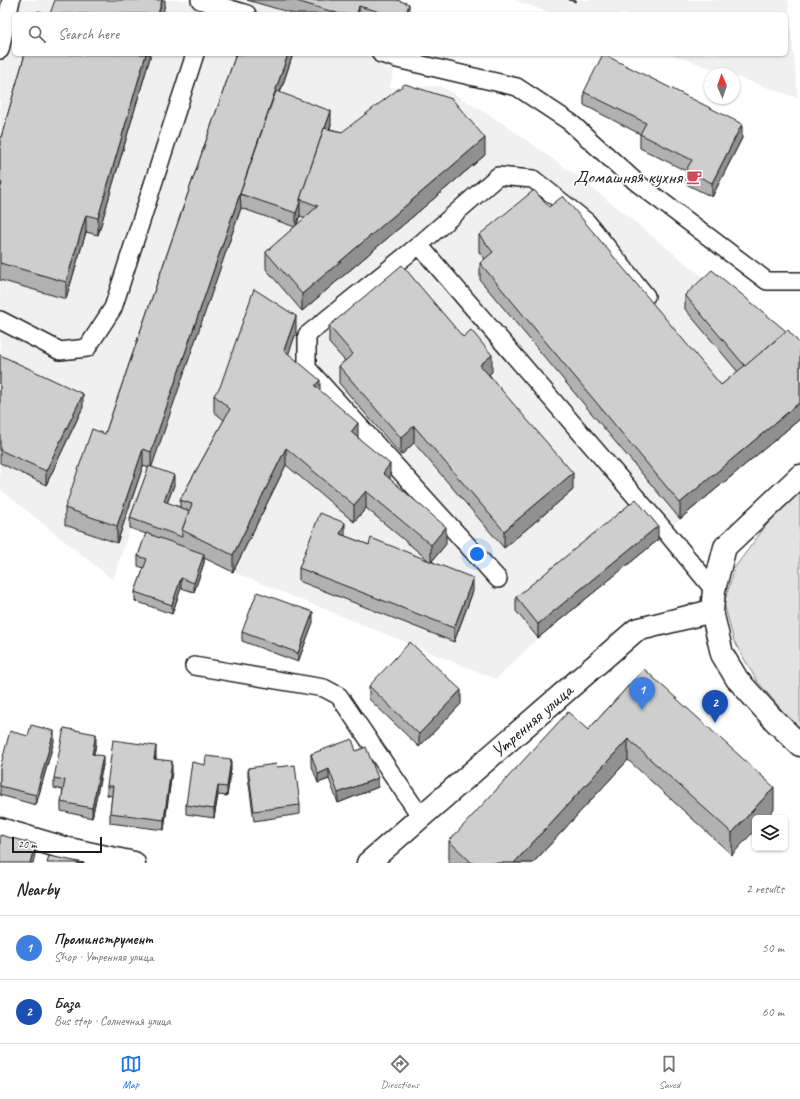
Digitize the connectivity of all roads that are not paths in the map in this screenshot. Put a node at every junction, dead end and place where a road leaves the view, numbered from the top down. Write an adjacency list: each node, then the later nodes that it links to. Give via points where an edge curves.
1 (11, 0): 4 (lane)
2 (207, 6): 3 (lane)
3 (237, 12)
4 (0, 50)
5 (194, 56): 10 (lane, via 113,308 87,348 60,351)
6 (387, 56): 8 (lane, via 516,87 570,122 636,182 767,282)
7 (419, 245): 9 (lane, via 498,176 532,179 587,222); 12 (lane, via 306,335 307,368); 13 (lane)
8 (800, 281)
9 (654, 307)
10 (0, 320)
11 (800, 476): 13 (street, via 725,547)
12 (498, 579)
13 (714, 590): 14 (street)
14 (712, 611): 16 (street, via 722,654 737,679); 17 (street, Утренняя улица, via 636,630)
15 (194, 666): 17 (lane, via 324,688 339,696)
16 (800, 745)
17 (421, 817): 20 (street, Утренняя улица)
18 (0, 829): 19 (street, via 64,848)
19 (134, 863)
20 (368, 863)

